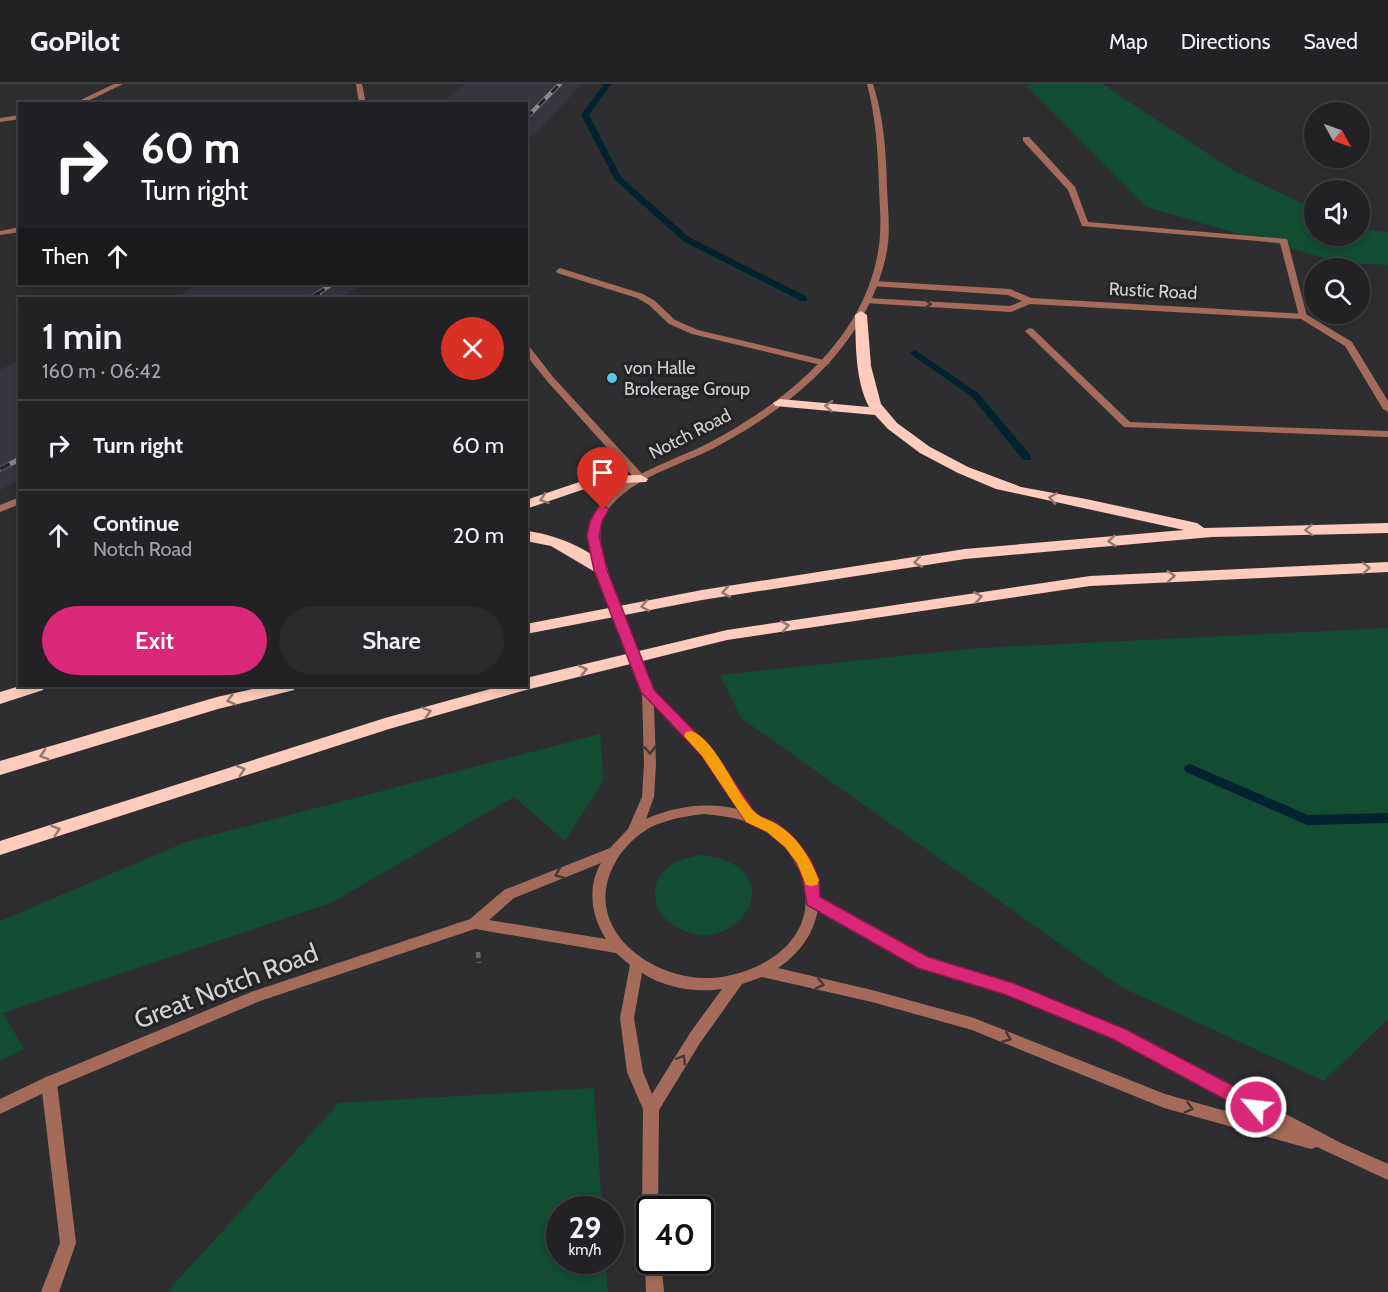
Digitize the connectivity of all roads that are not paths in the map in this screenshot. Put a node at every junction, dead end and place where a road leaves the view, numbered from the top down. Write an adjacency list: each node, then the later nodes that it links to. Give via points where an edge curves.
1 (120, 84): 4 (street)
2 (359, 84): 5 (street)
3 (870, 84): 12 (street, Notch Road, via 881,128 883,159 883,253)
4 (80, 102)
5 (363, 102)
6 (18, 117): 7 (street)
7 (0, 120)
8 (1026, 139): 16 (street, via 1072,189 1085,224 1284,241)
9 (18, 229): 10 (street)
10 (0, 233)
11 (560, 271): 19 (street, via 640,296 672,322 695,332)
12 (874, 284): 13 (street, Notch Road); 14 (street, Rustic Road, via 1010,292)
13 (868, 301): 14 (street, one-way to 14, via 1011,309); 15 (street, Notch Road)
14 (1029, 301): 16 (street, Rustic Road)
15 (861, 315): 19 (street, Notch Road); 22 (highway, via 863,359)
16 (1303, 316): 21 (street, Rustic Road, via 1349,344)
17 (1030, 331): 23 (street, via 1127,425)
18 (528, 351): 24 (street)
19 (825, 363): 20 (street, Notch Road)
20 (780, 403): 22 (highway, one-way to 20); 24 (street, Notch Road, via 714,445)
21 (1388, 409)
22 (879, 412): 29 (highway, one-way to 22, via 1016,490 933,454)
23 (1388, 434)
24 (641, 479): 26 (highway, one-way to 26, via 597,480); 32 (street, Notch Road, via 613,497 596,521 593,536)
25 (18, 501): 27 (street)
26 (528, 504)
27 (0, 509)
28 (1388, 528): 29 (highway, one-way to 29)
29 (1212, 532): 33 (highway, one-way to 33, via 965,554 702,595)
30 (528, 536): 32 (highway, via 560,544)
31 (1388, 567): 34 (highway, one-way to 31, via 727,635 1078,583)
32 (600, 570): 38 (street, Notch Road, bridge)
33 (528, 629)
34 (528, 684)
35 (34, 687): 39 (highway)
36 (284, 687): 40 (highway, one-way to 40)
37 (516, 687): 43 (highway, one-way to 37, via 385,724)
38 (648, 692): 41 (street, Notch Road, via 707,753); 42 (street, Notch Road, one-way to 42, via 648,797)
39 (0, 698)
40 (0, 768)
41 (751, 818): 42 (street, via 728,811 680,812); 45 (street, via 772,828 803,860)
42 (633, 832): 44 (street)
43 (0, 848)
44 (614, 852): 46 (street, Great Notch Road, one-way to 46, via 509,894); 47 (street, via 601,874 598,899 603,924)
45 (813, 900): 49 (street, via 806,927 789,952); 54 (street, via 923,963 1007,988 1119,1034)
46 (475, 923): 47 (street, Great Notch Road); 51 (street, Great Notch Road, via 256,996)
47 (617, 947): 48 (street)
48 (637, 964): 50 (street, via 662,977 686,982 712,984); 53 (street, via 627,1018 635,1072)
49 (763, 971): 50 (street); 54 (street, one-way to 54, via 974,1024 1164,1101)
50 (737, 980): 53 (street, one-way to 50)
51 (49, 1083): 52 (street, Great Notch Road); 58 (street, via 68,1243)
52 (0, 1107)
53 (651, 1109): 56 (street)
54 (1335, 1148): 55 (street)
55 (1388, 1172)
56 (650, 1196)
57 (653, 1274): 59 (street)
58 (50, 1292)
59 (655, 1292)

